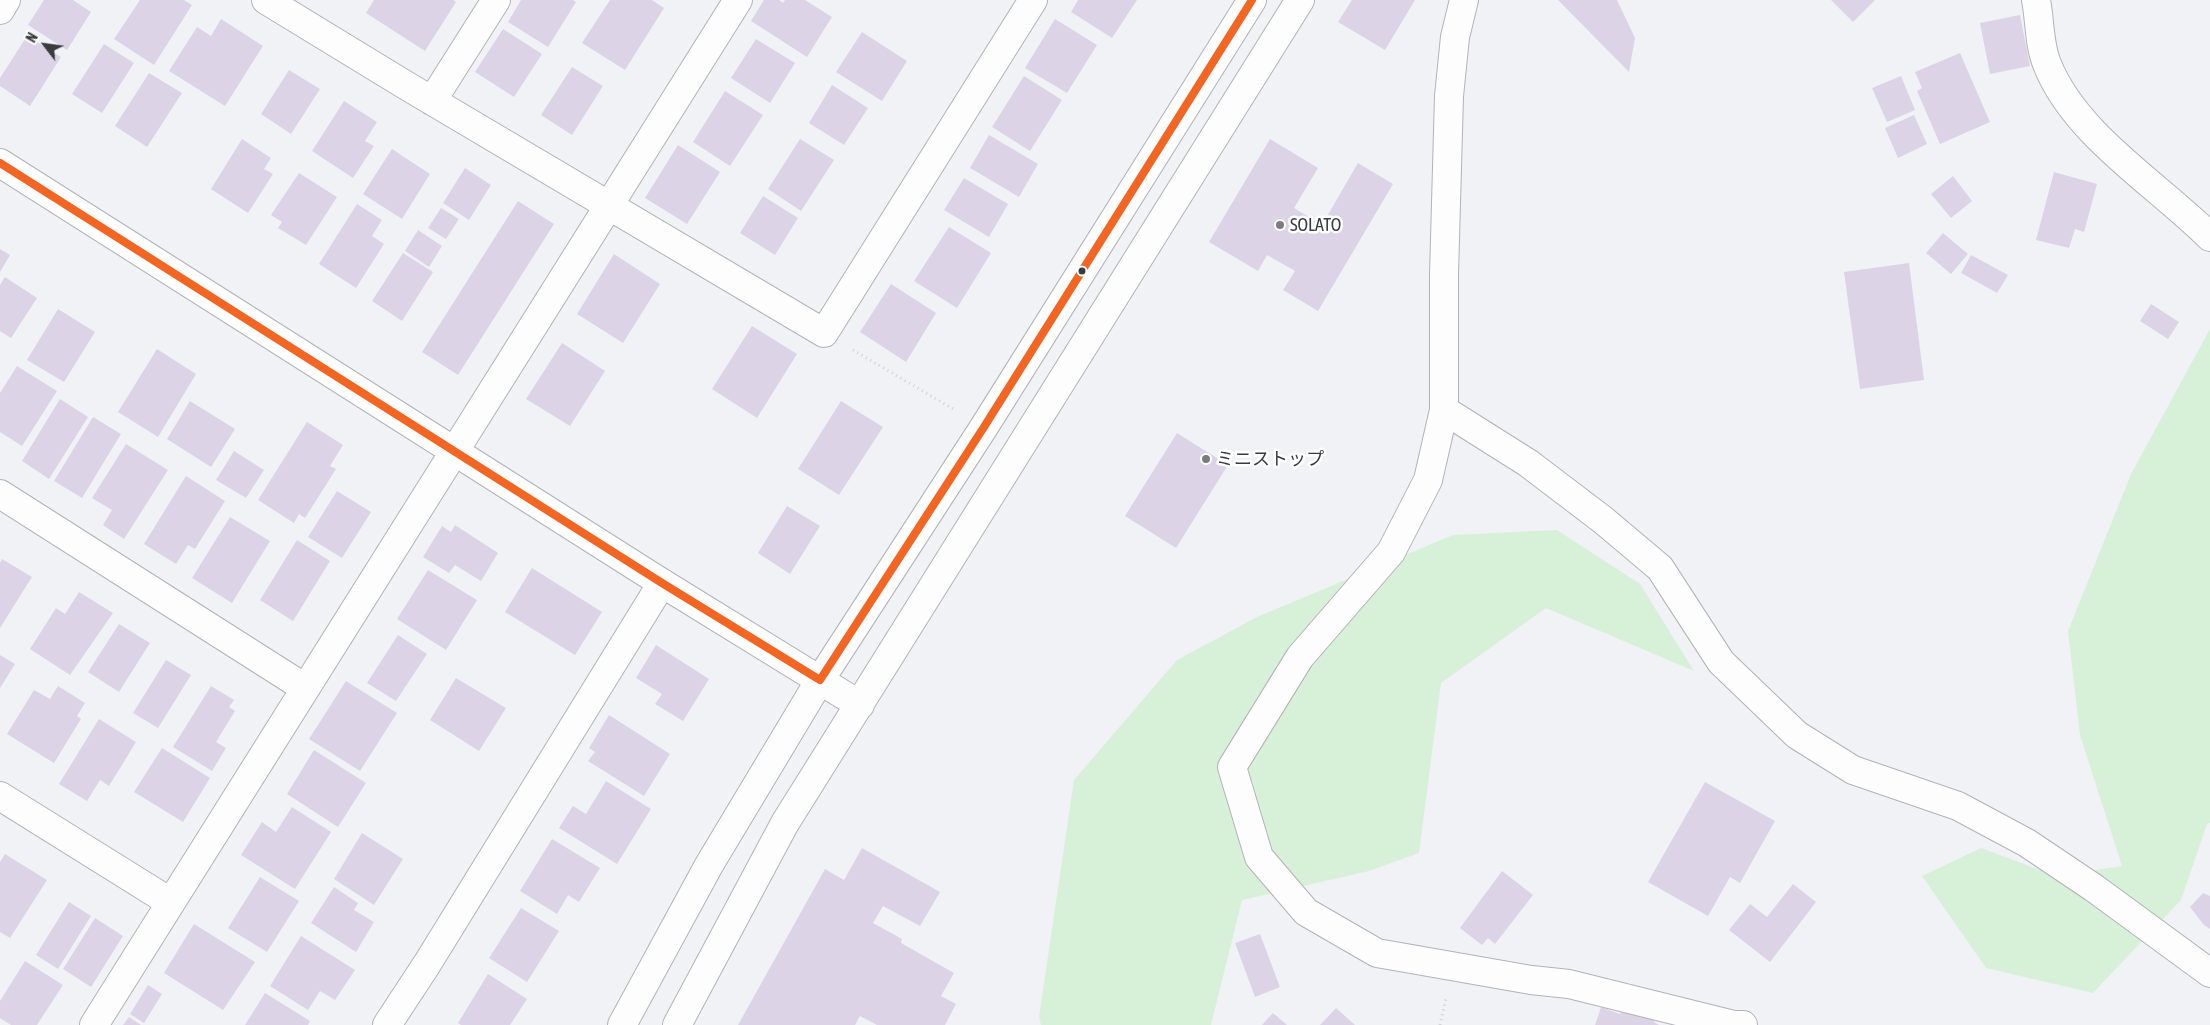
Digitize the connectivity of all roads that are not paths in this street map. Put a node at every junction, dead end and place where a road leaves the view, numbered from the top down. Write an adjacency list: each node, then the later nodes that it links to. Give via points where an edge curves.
1 (6, 0): 10 (street)
2 (266, 0): 11 (street)
3 (496, 0): 11 (street)
4 (738, 0): 13 (street)
5 (1033, 0): 13 (street, via 824,333)
6 (1252, 0): 19 (street, via 984,427)
7 (1300, 0): 21 (street)
8 (1464, 0): 15 (street, via 1455,37 1449,96)
9 (2036, 0): 14 (street, via 2046,63 2068,101 2096,135)
10 (0, 10)
11 (432, 101): 13 (street)
12 (0, 163): 16 (street)
13 (610, 206): 16 (street)
14 (2210, 237)
15 (1444, 410): 24 (street, via 1528,463 1660,568 1721,662 1797,735 1853,770 1958,806 2027,843); 29 (street, via 1428,480 1391,552 1300,657 1232,767 1259,857 1306,912 1377,953 1568,984)
16 (454, 451): 18 (street); 20 (street)
17 (0, 494): 20 (street)
18 (662, 582): 19 (street); 26 (street)
19 (820, 680): 21 (street); 27 (street, via 709,865)
20 (305, 688): 23 (street)
21 (860, 705): 28 (street, via 785,822)
22 (0, 796): 23 (street)
23 (170, 902): 25 (street)
24 (2210, 973)
25 (94, 1025)
26 (387, 1025)
27 (622, 1025)
28 (677, 1025)
29 (1743, 1025)

